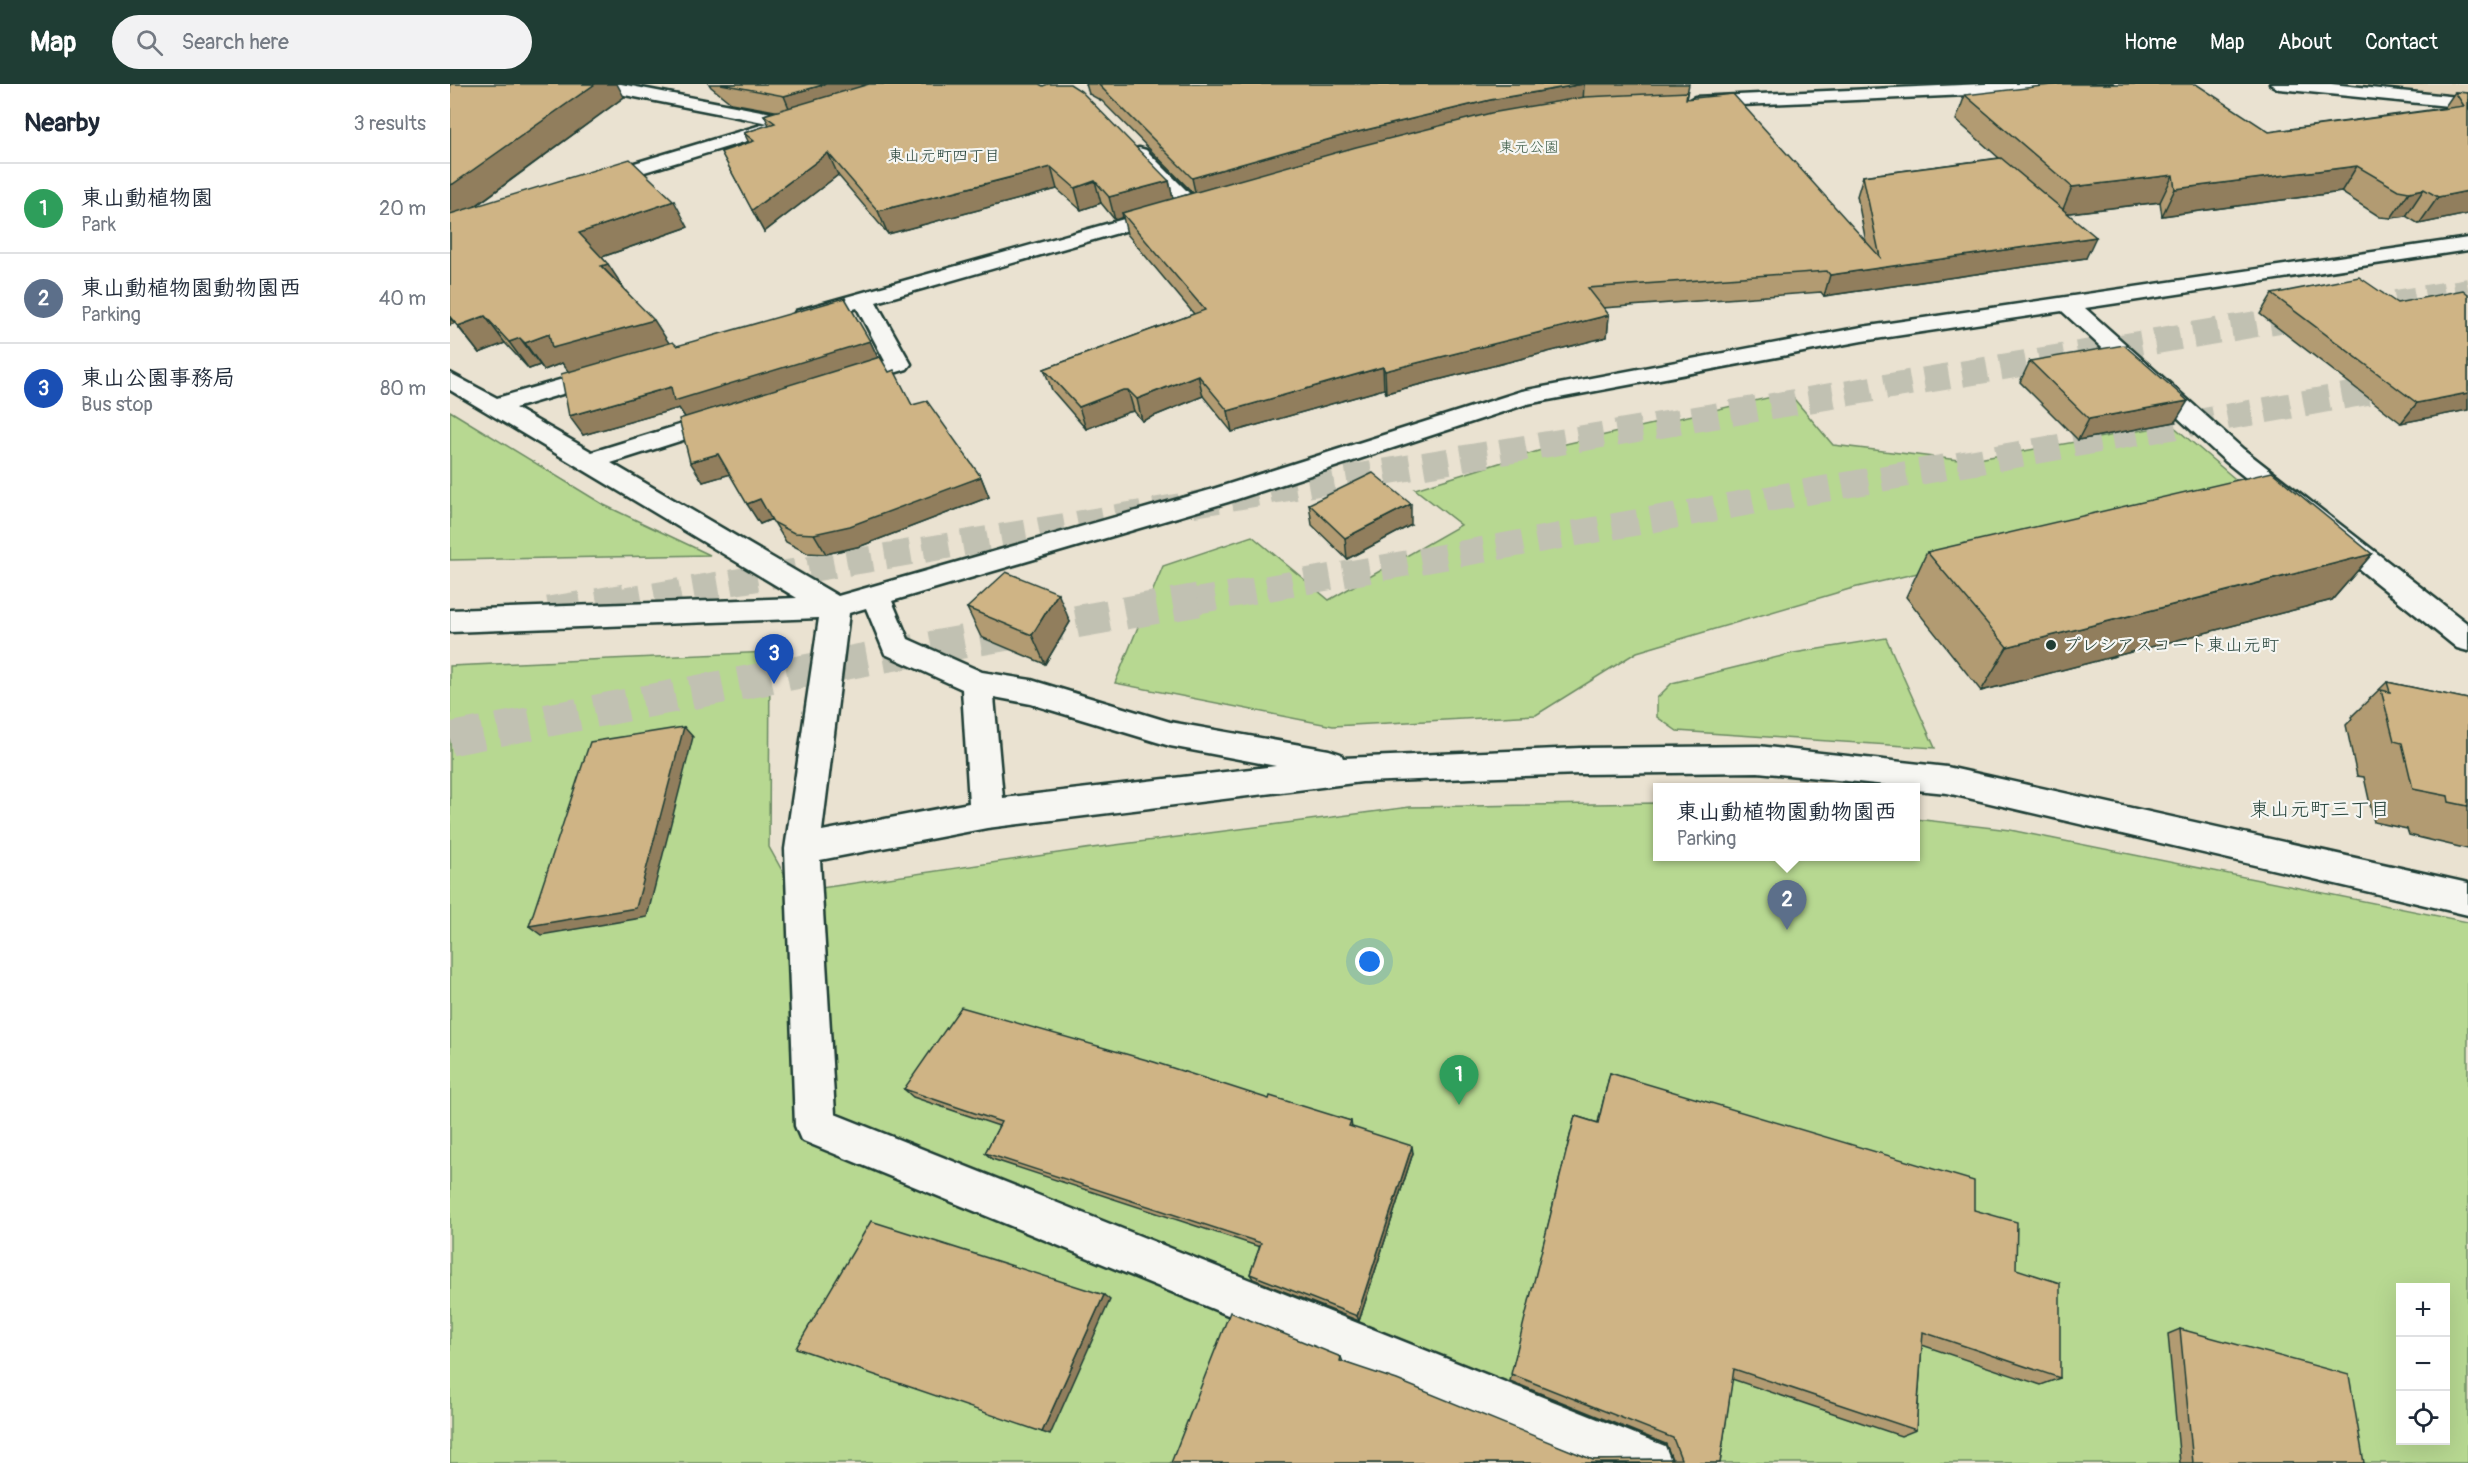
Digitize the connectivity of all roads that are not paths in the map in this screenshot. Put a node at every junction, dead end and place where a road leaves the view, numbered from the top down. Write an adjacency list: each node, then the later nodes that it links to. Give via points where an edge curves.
1 (594, 84): 7 (street, via 797,120)
2 (2103, 84): 5 (street)
3 (2279, 84): 4 (street)
4 (2468, 103)
5 (1672, 104)
6 (1126, 140): 9 (street)
7 (575, 187)
8 (1214, 200): 9 (street)
9 (1191, 206): 11 (street)
10 (2468, 244): 12 (street)
11 (863, 298): 13 (street); 16 (street, via 899,364)
12 (2068, 304): 20 (street, via 1862,334 1522,398 1219,496); 23 (street, via 2234,455)
13 (785, 321)
14 (629, 367): 17 (street)
15 (450, 380): 17 (street)
16 (819, 389)
17 (495, 406): 19 (street)
18 (750, 411): 19 (street)
19 (591, 461): 21 (street)
20 (875, 596): 21 (street); 24 (street, via 896,646)
21 (835, 607): 22 (street); 27 (street)
22 (450, 621)
23 (2468, 640)
24 (977, 683): 25 (street, via 1031,692 1170,734); 26 (street)
25 (1362, 769): 26 (street); 28 (street, via 1758,759 1947,780)
26 (987, 814): 27 (street)
27 (802, 849): 29 (street, via 815,1126)
28 (2468, 899)
29 (1648, 1463)

